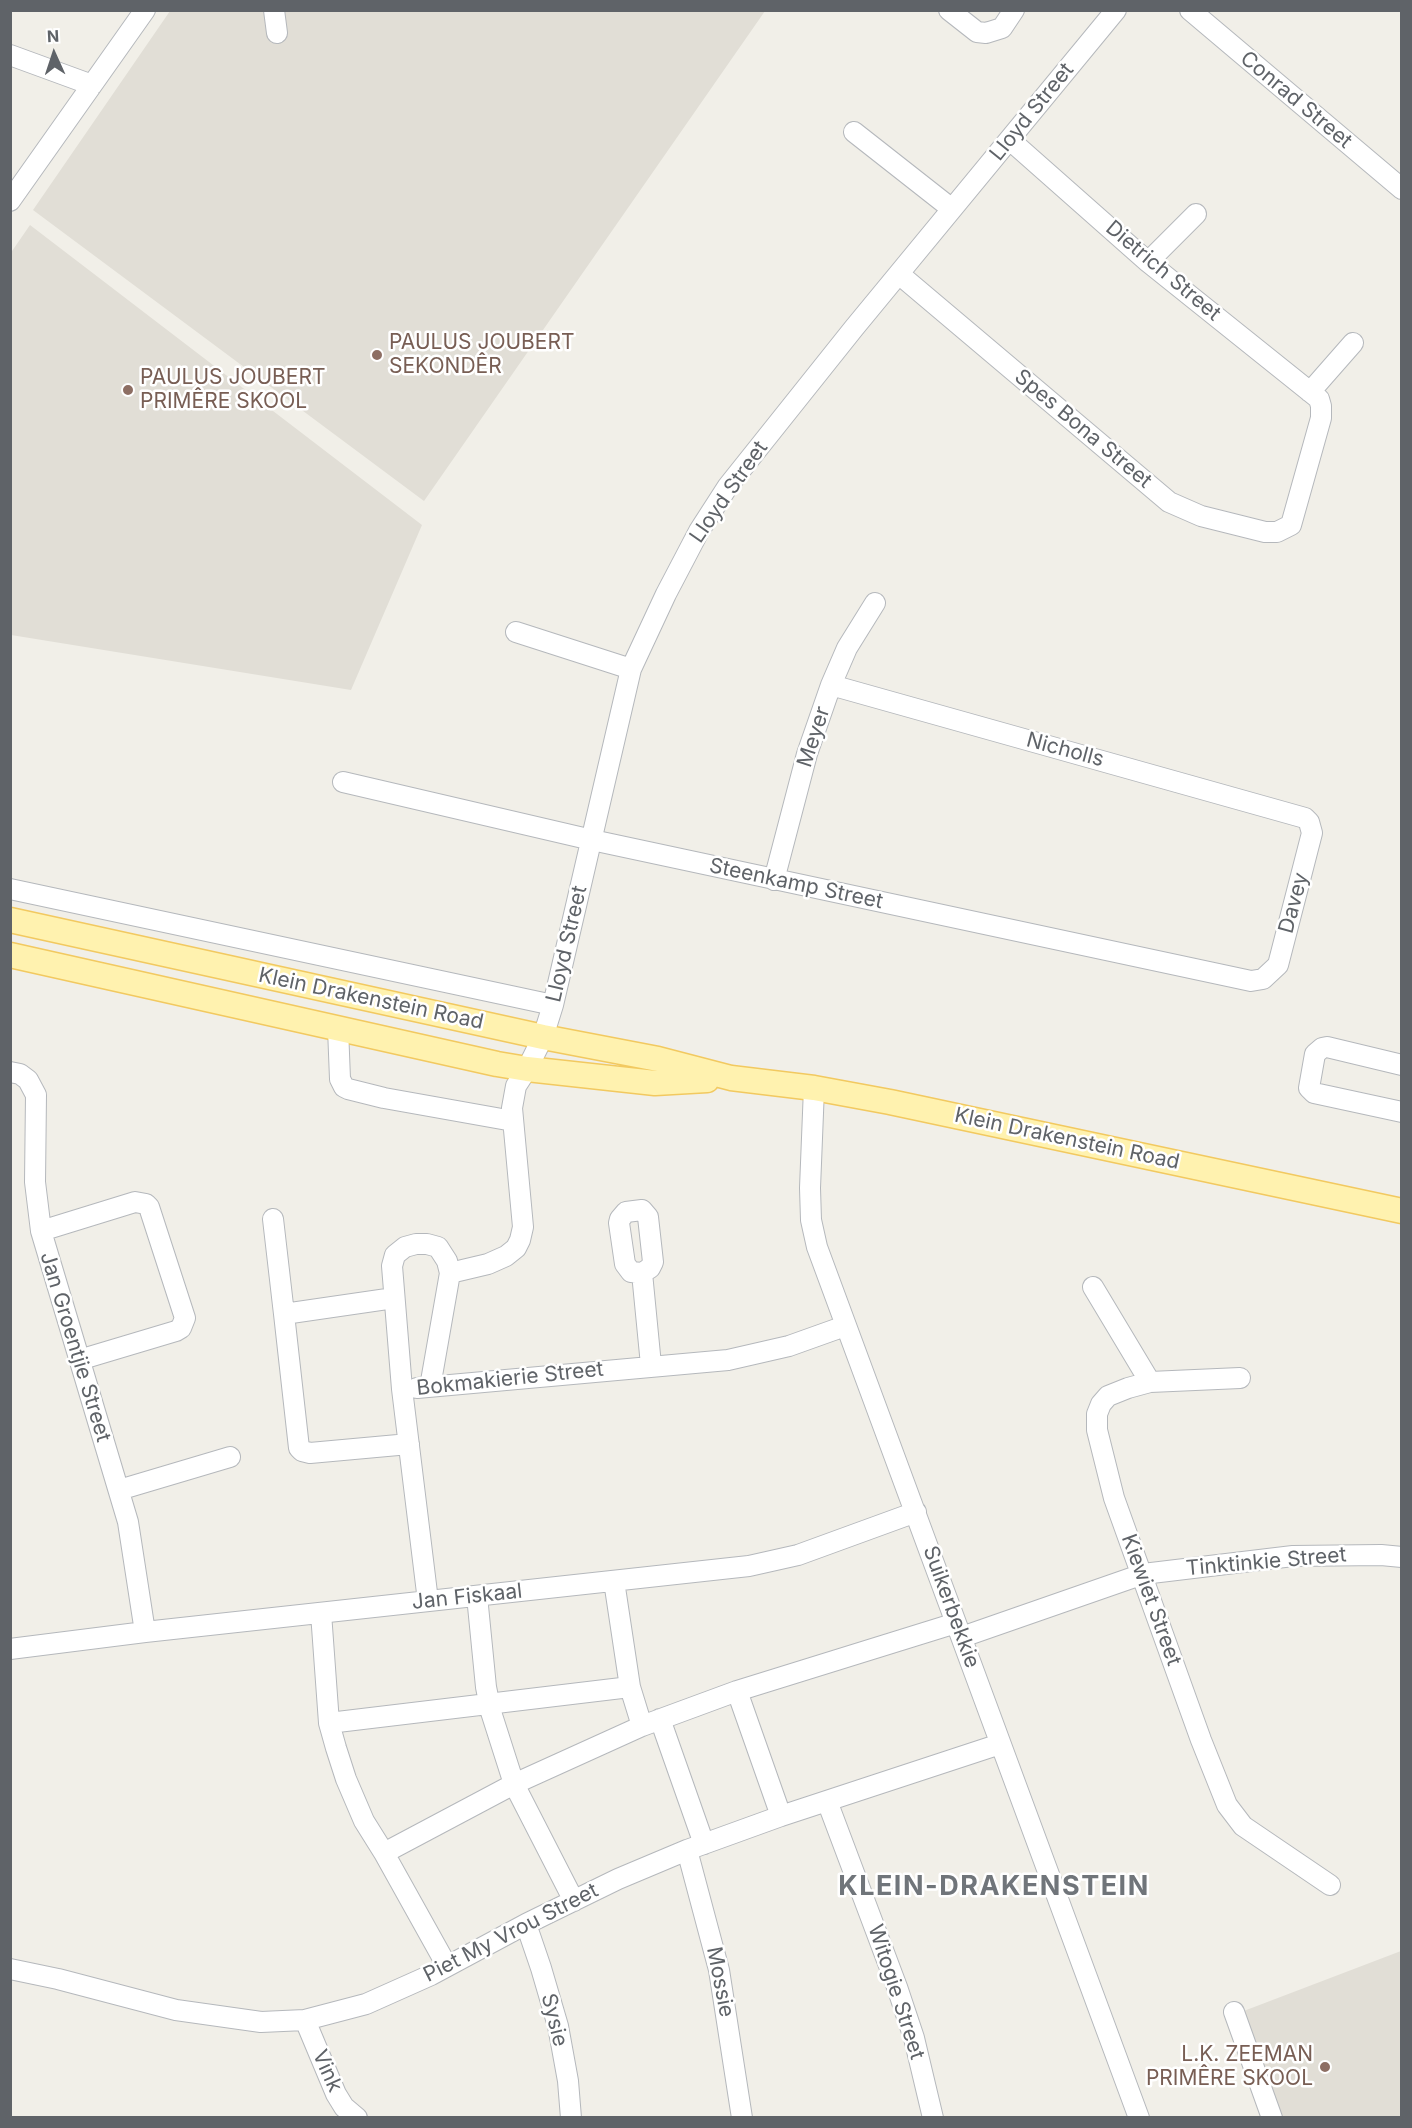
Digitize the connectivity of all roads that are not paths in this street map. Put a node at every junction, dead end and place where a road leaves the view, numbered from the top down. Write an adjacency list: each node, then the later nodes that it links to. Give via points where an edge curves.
1 (145, 10): 9 (street)
2 (274, 10): 7 (street)
3 (949, 10): 4 (street, via 977,32 986,33 1002,28)
4 (1014, 10)
5 (1116, 10): 11 (street, Lloyd Street)
6 (1190, 10): 12 (street, Conrad Street)
7 (277, 33)
8 (10, 55): 9 (street)
9 (92, 85): 13 (street)
10 (854, 132): 14 (street)
11 (1010, 140): 14 (street, Lloyd Street); 16 (street, Dietrich Street)
12 (1401, 189)
13 (10, 201)
14 (952, 209): 17 (street, Lloyd Street)
15 (1196, 214): 16 (street)
16 (1148, 262): 19 (street, Dietrich Street)
17 (899, 274): 19 (street, Spes Bona Street, via 1169,502 1201,516 1265,532 1277,532 1292,525 1321,418 1321,406); 22 (street, Lloyd Street, via 728,486 699,531)
18 (1353, 343): 19 (street)
19 (1315, 395)
20 (875, 603): 23 (street, Meyer, via 847,648)
21 (516, 632): 22 (street)
22 (631, 669): 26 (street, Lloyd Street)
23 (831, 685): 25 (street, Nicholls); 27 (street, Meyer, via 807,754)
24 (343, 782): 26 (street, Steenkamp Street)
25 (1299, 814): 31 (street, Davey, via 1309,822 1312,833 1278,965 1263,979)
26 (592, 840): 27 (street, Steenkamp Street); 32 (street, Lloyd Street)
27 (774, 879): 31 (street, Steenkamp Street)
28 (10, 889): 32 (street)
29 (10, 920): 34 (main road, Klein Drakenstein Road)
30 (10, 956): 33 (main road, Klein Drakenstein Road)
31 (1251, 981)
32 (553, 1005): 34 (street, Lloyd Street)
33 (338, 1028): 36 (main road, Klein Drakenstein Road); 41 (street, via 340,1079 344,1087)
34 (543, 1037): 36 (street, Lloyd Street); 38 (main road, Klein Drakenstein Road, via 658,1059)
35 (1401, 1065): 40 (street, via 1322,1048 1315,1054 1309,1089)
36 (527, 1069): 38 (main road, Klein Drakenstein Road, via 654,1083); 41 (street, Lloyd Street, via 516,1086)
37 (10, 1072): 44 (street, Jan Groentjie Street, via 28,1080 36,1095 35,1182)
38 (731, 1078): 39 (main road, Klein Drakenstein Road)
39 (814, 1088): 42 (main road, Klein Drakenstein Road); 50 (street, Suikerbekkie, via 811,1220)
40 (1401, 1112)
41 (513, 1121): 45 (street, Lloyd Street, via 523,1227 520,1239 506,1256)
42 (1401, 1211)
43 (273, 1219): 49 (street)
44 (41, 1231): 51 (street, Jan Groentjie Street); 51 (street, via 135,1202 146,1204 185,1318 176,1331)
45 (450, 1273): 48 (street, via 438,1247 405,1247 395,1255 392,1266); 55 (street)
46 (642, 1273): 52 (street)
47 (1093, 1287): 54 (street)
48 (394, 1298): 49 (street); 56 (street)
49 (284, 1314): 57 (street, via 299,1448 310,1453)
50 (845, 1326): 52 (street, Bokmakierie Street, via 754,1355); 60 (street, Suikerbekkie)
51 (79, 1360): 59 (street, Jan Groentjie Street)
52 (651, 1365): 55 (street, Bokmakierie Street)
53 (1240, 1378): 54 (street, Kiewiet Street)
54 (1150, 1382): 62 (street, Kiewiet Street, via 1108,1396 1096,1414 1114,1498)
55 (430, 1387): 56 (street, Bokmakierie Street)
56 (402, 1389): 57 (street, Bokmakierie Street)
57 (409, 1444): 65 (street, Bokmakierie Street)
58 (230, 1457): 59 (street)
59 (118, 1490): 68 (street, Jan Groentjie Street, via 128,1522)
60 (916, 1512): 63 (street, Jan Fiskaal, via 782,1559); 67 (street, Suikerbekkie)
61 (1401, 1557): 62 (street, Tinktinkie Street, via 1293,1556)
62 (1143, 1574): 67 (street, Tinktinkie Street); 82 (street, Kiewiet Street, via 1227,1805 1243,1826)
63 (614, 1581): 64 (street, Jan Fiskaal); 70 (street)
64 (477, 1596): 65 (street, Jan Fiskaal); 72 (street)
65 (428, 1601): 66 (street, Jan Fiskaal)
66 (321, 1613): 68 (street, Jan Fiskaal); 74 (street)
67 (959, 1630): 71 (street, Tinktinkie Street); 76 (street, Suikerbekkie)
68 (145, 1632): 69 (street, Jan Fiskaal)
69 (10, 1649)
70 (630, 1688): 72 (street); 75 (street)
71 (737, 1691): 73 (street, Tinktinkie Street); 79 (street)
72 (489, 1703): 74 (street); 77 (street)
73 (660, 1719): 75 (street, Tinktinkie Street); 80 (street, Mossie)
74 (329, 1723): 81 (street, via 346,1779 364,1821)
75 (642, 1726): 77 (street, Tinktinkie Street)
76 (1000, 1744): 78 (street, Piet My Vrou Street); 93 (street, Suikerbekkie)
77 (514, 1784): 81 (street, Tinktinkie Street); 83 (street)
78 (827, 1802): 79 (street, Piet My Vrou Street); 92 (street, Witogie Street, via 897,1987)
79 (781, 1816): 80 (street, Piet My Vrou Street)
80 (696, 1847): 83 (street, Piet My Vrou Street); 91 (street, Mossie)
81 (384, 1853): 85 (street)
82 (1330, 1885)
83 (574, 1901): 84 (street, Piet My Vrou Street)
84 (526, 1924): 85 (street, Piet My Vrou Street); 90 (street, Sysie, via 558,2026)
85 (447, 1966): 88 (street, Piet My Vrou Street, via 366,2004)
86 (10, 1969): 88 (street, Piet My Vrou Street, via 176,2010 261,2022)
87 (1234, 2012): 94 (street)
88 (305, 2020): 89 (street, Vink, via 336,2094)
89 (357, 2118)
90 (571, 2118)
91 (742, 2118)
92 (933, 2118)
93 (1138, 2118)
94 (1272, 2118)

